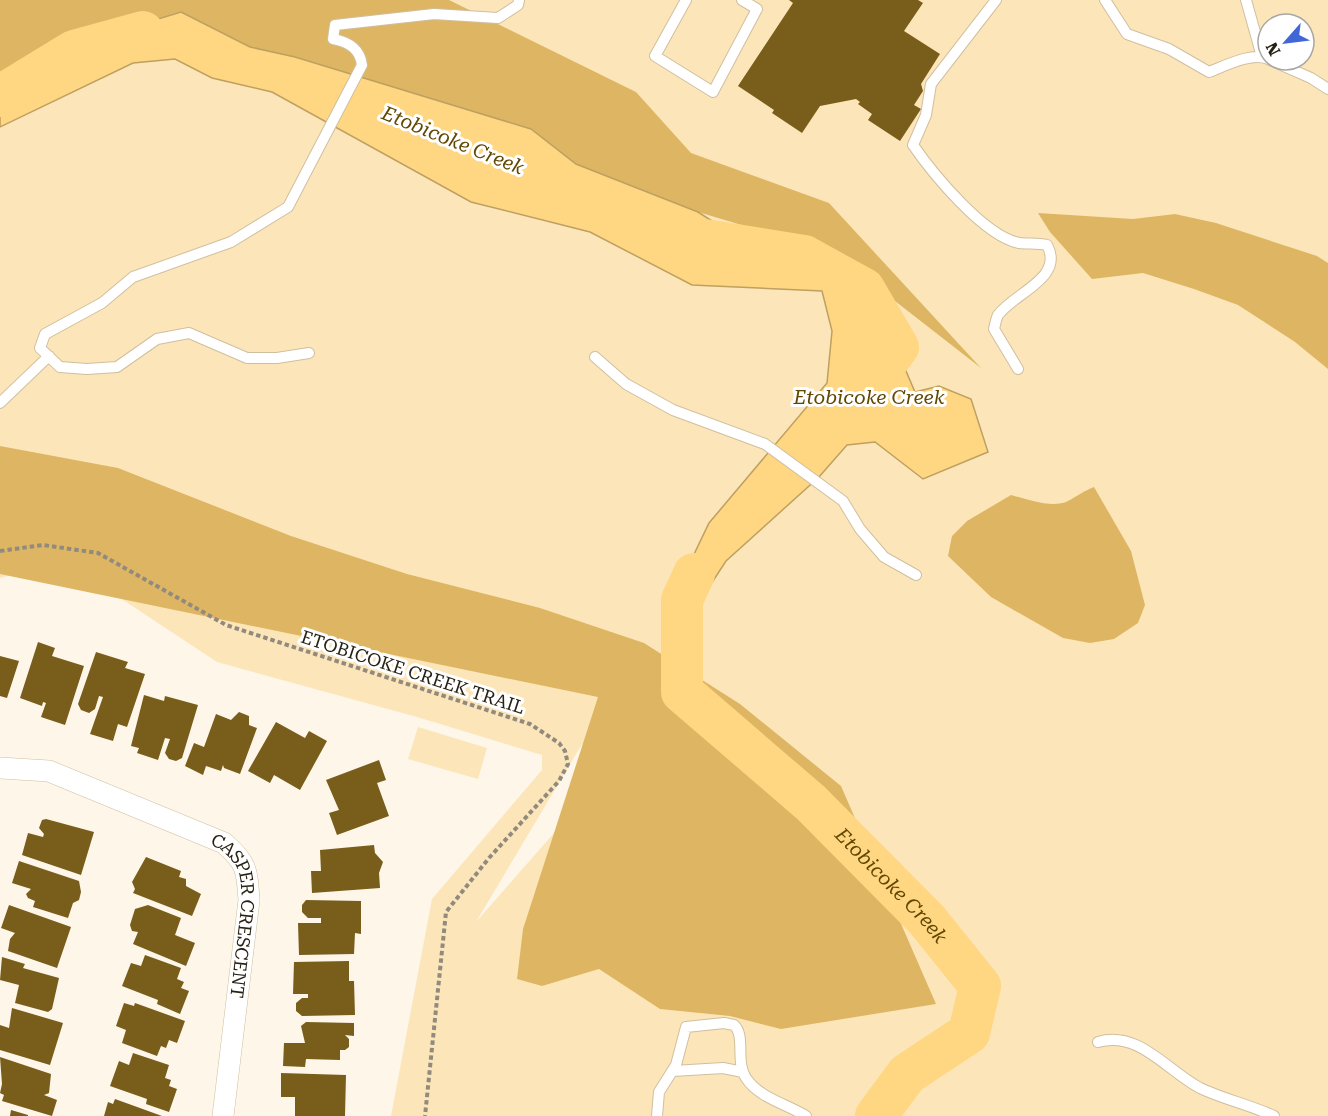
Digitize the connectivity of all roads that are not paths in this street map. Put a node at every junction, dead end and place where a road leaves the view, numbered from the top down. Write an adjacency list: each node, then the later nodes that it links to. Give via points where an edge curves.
1 (519, 0): 12 (lane, via 518,5 498,18 434,14 335,25 333,39 347,42 360,56 362,65 288,207 231,242 134,278 102,303 45,334 40,348)
2 (686, 0): 3 (lane, via 655,56 713,92 757,9)
3 (742, 0)
4 (996, 0): 14 (lane, via 931,84 926,116 913,145 936,178 1000,235 1018,243 1047,245 1052,254 1051,266 998,316 994,329)
5 (1106, 0): 8 (lane, via 1127,34 1169,48 1209,72 1234,62)
6 (1246, 0): 7 (lane)
7 (1256, 30)
8 (1256, 60)
9 (1297, 72): 10 (lane)
10 (1328, 89)
11 (309, 353): 12 (lane, via 247,358 189,333 157,339 117,367 60,367)
12 (49, 356): 15 (lane)
13 (594, 357): 16 (lane, via 626,384 673,410 765,444 843,501 884,557)
14 (1018, 369)
15 (0, 403)
16 (916, 575)
17 (0, 768): 21 (street, CASPER CRESCENT, via 49,771 224,843 243,860 249,900)
18 (1098, 1042): 24 (lane, via 1112,1039 1132,1043 1198,1087)
19 (673, 1071): 20 (lane, via 723,1068); 20 (lane, via 686,1027 724,1023 734,1025 739,1032); 22 (lane, via 659,1092)
20 (743, 1072): 23 (lane, via 757,1090)
21 (223, 1116)
22 (657, 1116)
23 (806, 1116)
24 (1274, 1116)

